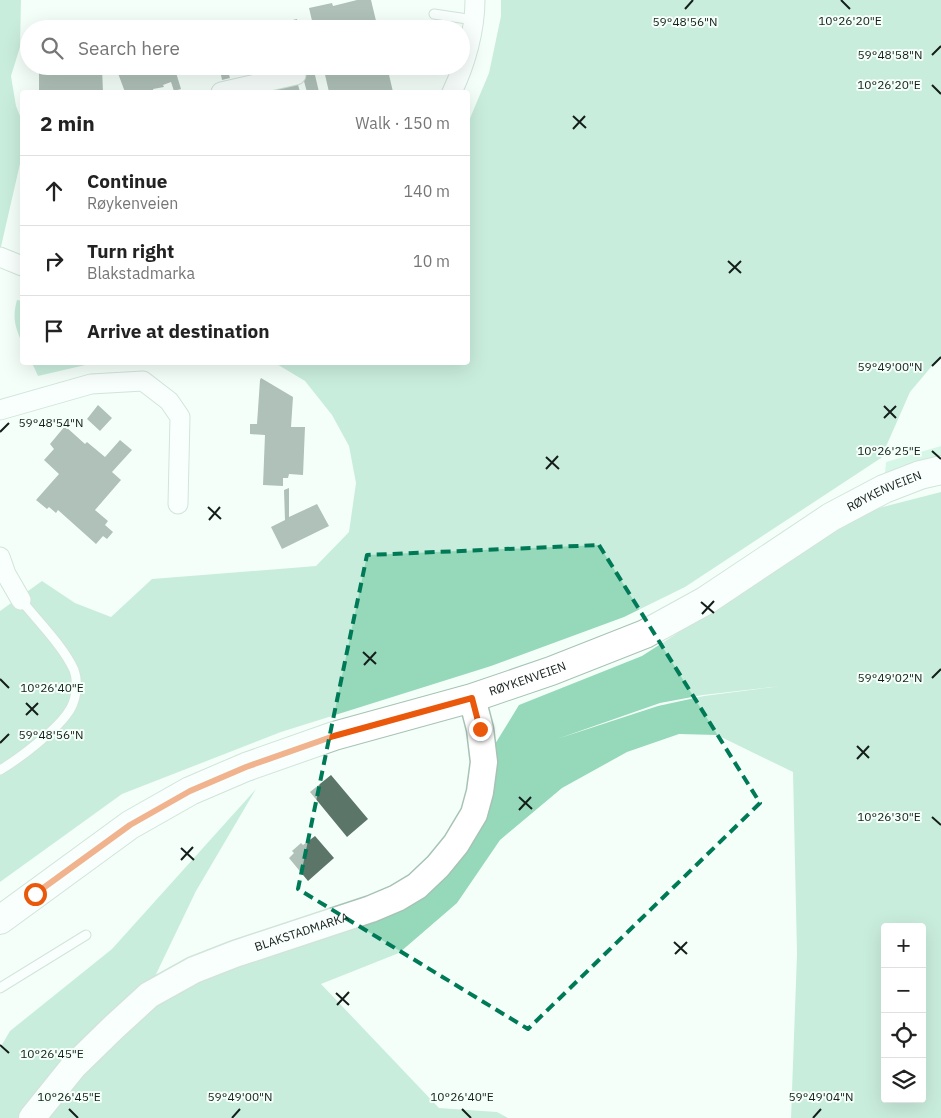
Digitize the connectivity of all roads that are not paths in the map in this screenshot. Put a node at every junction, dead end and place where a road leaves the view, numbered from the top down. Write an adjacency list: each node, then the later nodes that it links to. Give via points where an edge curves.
1 (475, 0): 3 (street)
2 (434, 14): 3 (lane)
3 (474, 20): 4 (street)
4 (470, 36)
5 (296, 75): 7 (street)
6 (460, 75): 8 (street)
7 (230, 90)
8 (453, 90)
9 (0, 257): 10 (street)
10 (20, 265)
11 (0, 410): 13 (street, via 92,384 142,381 169,401 180,417)
12 (941, 470): 16 (main road, RØYKENVEIEN, via 884,489 831,517 705,601 645,634)
13 (178, 504)
14 (0, 557): 15 (street)
15 (21, 600): 17 (lane, via 64,654 74,672 76,693 68,713 42,739)
16 (472, 698): 18 (main road, RØYKENVEIEN, via 334,736 190,791 130,825); 21 (main road, BLAKSTADMARKA, via 484,762 480,792 474,814 456,844 431,873 397,898 194,970 149,995 73,1067)
17 (0, 770)
18 (0, 920)
19 (86, 935): 20 (lane)
20 (0, 988)
21 (32, 1118)

